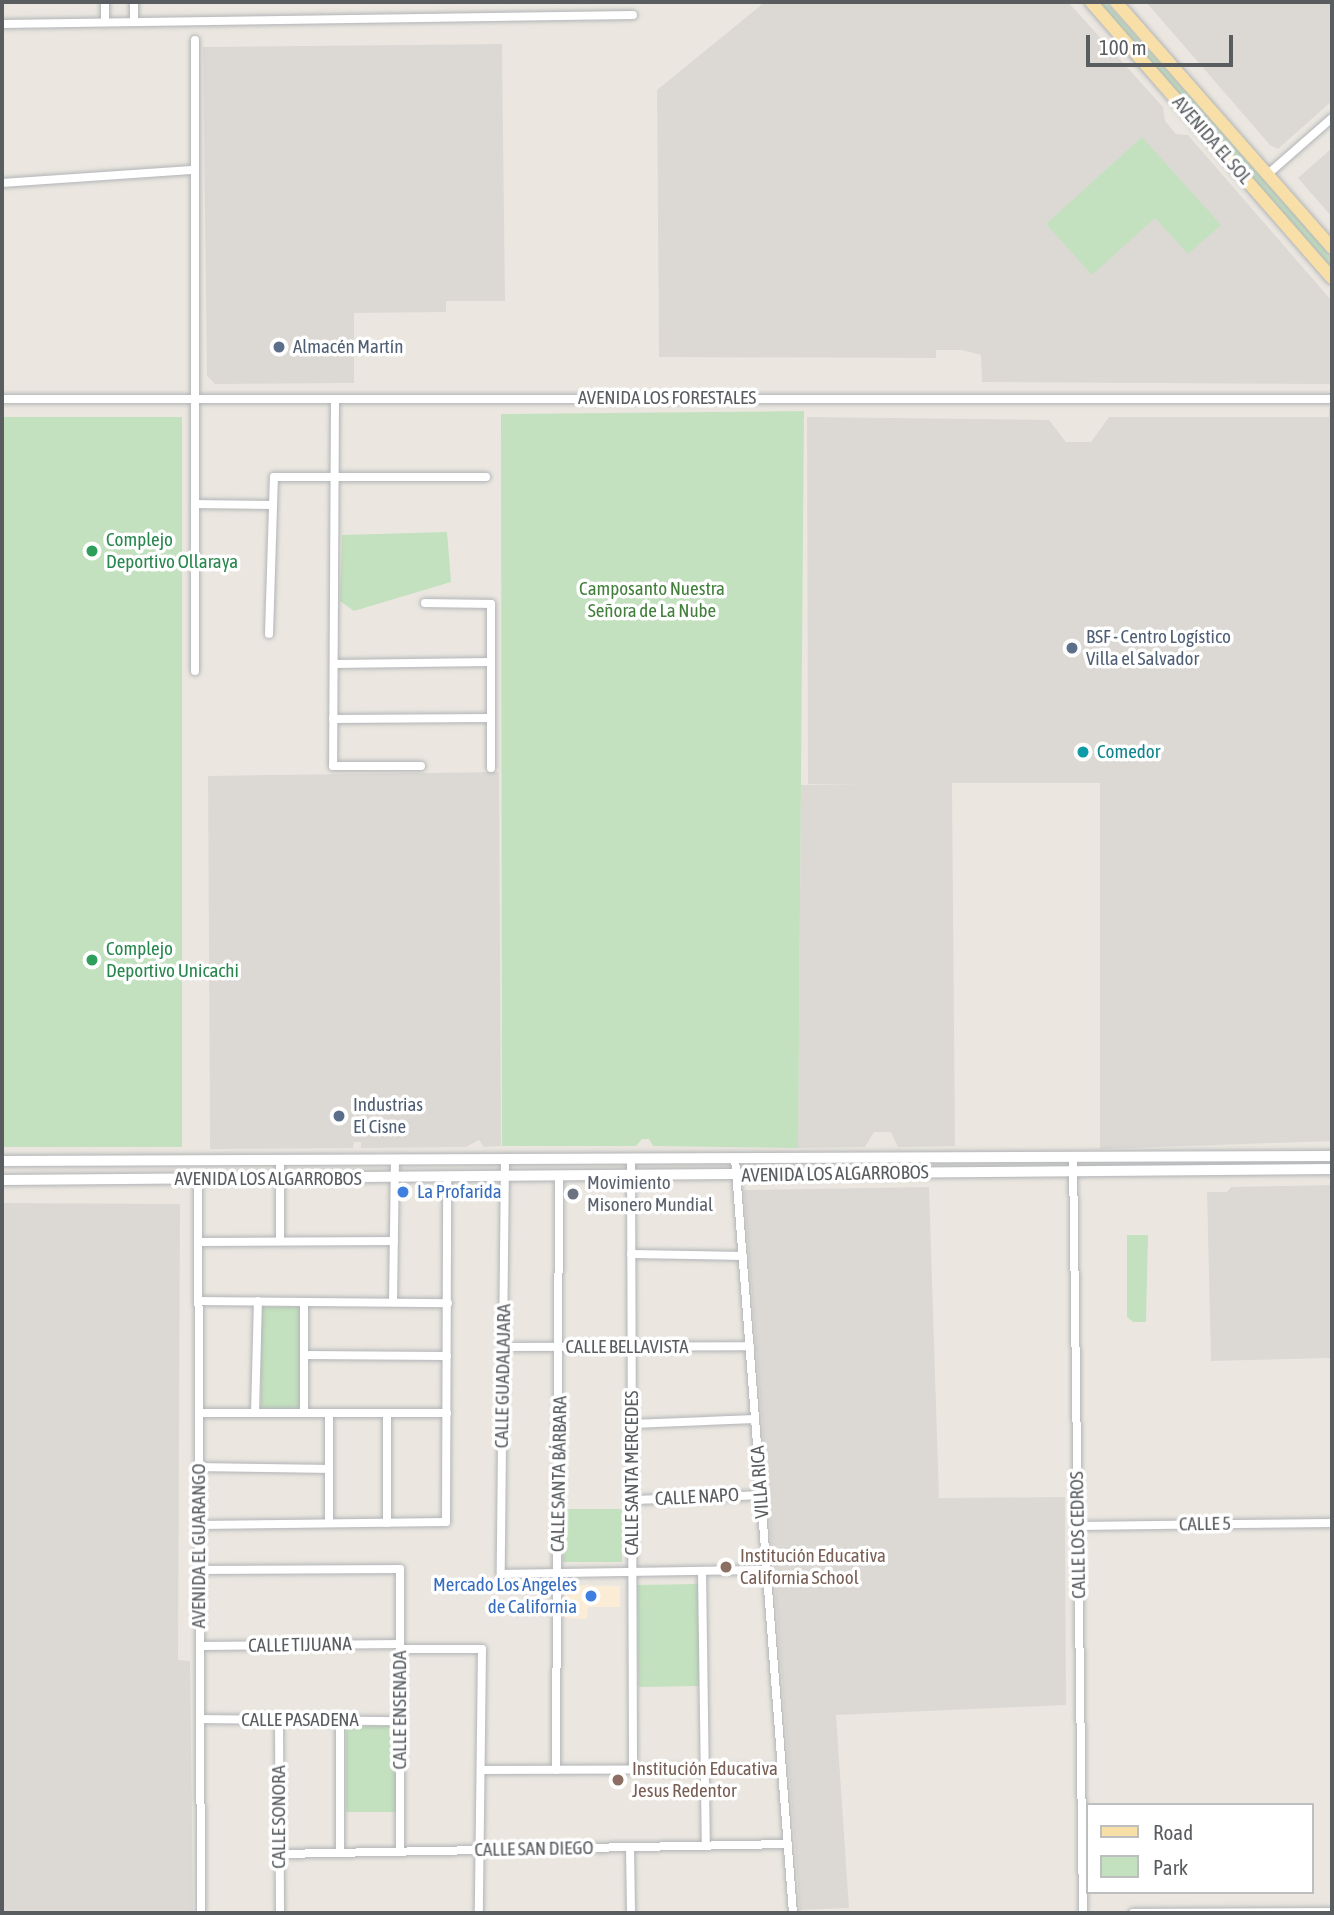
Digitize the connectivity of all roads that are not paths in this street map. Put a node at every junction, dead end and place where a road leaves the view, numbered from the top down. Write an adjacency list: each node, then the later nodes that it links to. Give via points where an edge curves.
1 (105, 2): 6 (street)
2 (134, 2): 7 (street)
3 (1091, 2): 15 (main road, AVENIDA EL SOL)
4 (1116, 2): 12 (main road, AVENIDA EL SOL)
5 (633, 15): 7 (street)
6 (106, 21): 7 (street); 8 (street)
7 (134, 21)
8 (2, 24)
9 (195, 40): 11 (street)
10 (1332, 118): 12 (street)
11 (195, 170): 13 (street); 17 (street)
12 (1268, 174): 14 (main road, AVENIDA EL SOL)
13 (2, 183)
14 (1332, 248)
15 (1332, 278)
16 (2, 399): 17 (street, AVENIDA LOS FORESTALES)
17 (195, 399): 18 (street, AVENIDA LOS FORESTALES); 22 (street)
18 (335, 399): 19 (street, AVENIDA LOS FORESTALES); 20 (street)
19 (1332, 399)
20 (334, 475): 21 (street); 23 (street, via 274,477); 27 (street)
21 (486, 477)
22 (195, 504): 23 (street); 28 (street)
23 (271, 505): 25 (street)
24 (425, 603): 26 (street, via 491,604)
25 (269, 634)
26 (491, 662): 27 (street); 29 (street)
27 (334, 664): 30 (street)
28 (195, 671)
29 (491, 718): 30 (street); 32 (street)
30 (333, 719): 31 (street, via 333,766)
31 (421, 766)
32 (491, 768)
33 (1332, 1156): 34 (street, AVENIDA LOS ALGARROBOS)
34 (1073, 1157): 35 (street, AVENIDA LOS ALGARROBOS); 43 (street, CALLE LOS CEDROS)
35 (735, 1158): 37 (street, AVENIDA LOS ALGARROBOS); 44 (street, VILLA RICA)
36 (505, 1159): 37 (street, AVENIDA LOS ALGARROBOS); 40 (street, AVENIDA LOS ALGARROBOS); 51 (street, CALLE GUADALAJARA)
37 (631, 1159): 46 (street, CALLE SANTA MERCEDES)
38 (198, 1160): 39 (street, AVENIDA LOS ALGARROBOS); 41 (street, AVENIDA LOS ALGARROBOS); 47 (street)
39 (280, 1160): 40 (street, AVENIDA LOS ALGARROBOS); 48 (street)
40 (395, 1160): 49 (street)
41 (2, 1161)
42 (1332, 1169): 43 (street, AVENIDA LOS ALGARROBOS)
43 (1073, 1172): 44 (street, AVENIDA LOS ALGARROBOS); 85 (street, CALLE LOS CEDROS)
44 (736, 1175): 46 (street, AVENIDA LOS ALGARROBOS); 57 (street, VILLA RICA)
45 (559, 1177): 46 (street, AVENIDA LOS ALGARROBOS); 51 (street, AVENIDA LOS ALGARROBOS); 65 (street, CALLE SANTA BÁRBARA)
46 (631, 1177): 56 (street, CALLE SANTA MERCEDES)
47 (198, 1178): 48 (street, AVENIDA LOS ALGARROBOS); 52 (street, AVENIDA LOS ALGARROBOS); 55 (street, AVENIDA EL GUARANGO)
48 (280, 1178): 49 (street, AVENIDA LOS ALGARROBOS); 53 (street)
49 (395, 1178): 50 (street, AVENIDA LOS ALGARROBOS); 54 (street)
50 (447, 1178): 51 (street, AVENIDA LOS ALGARROBOS); 62 (street)
51 (505, 1178): 64 (street, CALLE GUADALAJARA)
52 (2, 1180)
53 (280, 1241): 54 (street); 55 (street)
54 (394, 1241): 61 (street)
55 (199, 1242): 58 (street, AVENIDA EL GUARANGO)
56 (632, 1254): 57 (street); 66 (street, CALLE SANTA MERCEDES)
57 (743, 1256): 63 (street, VILLA RICA)
58 (199, 1301): 59 (street); 69 (street, AVENIDA EL GUARANGO)
59 (258, 1301): 60 (street); 70 (street)
60 (304, 1302): 61 (street); 67 (street)
61 (393, 1303): 62 (street)
62 (448, 1303): 68 (street)
63 (750, 1346): 66 (street, CALLE BELLAVISTA); 75 (street, VILLA RICA)
64 (503, 1347): 65 (street, CALLE BELLAVISTA); 90 (street, CALLE GUADALAJARA, via 501,1574)
65 (560, 1347): 66 (street, CALLE BELLAVISTA); 90 (street, CALLE SANTA BÁRBARA)
66 (632, 1347): 76 (street, CALLE SANTA MERCEDES)
67 (304, 1355): 68 (street); 71 (street)
68 (447, 1356): 74 (street)
69 (199, 1413): 70 (street); 77 (street, AVENIDA EL GUARANGO)
70 (255, 1413): 71 (street)
71 (304, 1413): 72 (street)
72 (329, 1413): 73 (street); 78 (street)
73 (387, 1413): 74 (street); 81 (street)
74 (447, 1413): 81 (street, via 446,1522)
75 (755, 1419): 76 (street); 79 (street, VILLA RICA)
76 (632, 1424): 80 (street, CALLE SANTA MERCEDES)
77 (199, 1467): 78 (street); 84 (street, AVENIDA EL GUARANGO)
78 (329, 1469): 82 (street)
79 (761, 1495): 80 (street, CALLE NAPO); 87 (street, VILLA RICA)
80 (632, 1500): 89 (street, CALLE SANTA MERCEDES)
81 (387, 1522): 82 (street)
82 (329, 1523): 84 (street)
83 (1332, 1523): 85 (street, CALLE 5)
84 (199, 1525): 86 (street, AVENIDA EL GUARANGO)
85 (1078, 1526): 115 (street, CALLE LOS CEDROS)
86 (200, 1570): 91 (street, AVENIDA EL GUARANGO); 92 (street, CALLE ENSENADA, via 400,1569)
87 (767, 1570): 88 (street); 99 (street, VILLA RICA)
88 (702, 1571): 89 (street); 98 (street)
89 (633, 1572): 90 (street); 97 (street, CALLE SANTA MERCEDES)
90 (558, 1573): 101 (street, CALLE SANTA BÁRBARA)
91 (200, 1646): 92 (street, CALLE TIJUANA); 93 (street, AVENIDA EL GUARANGO)
92 (400, 1646): 96 (street, CALLE ENSENADA); 100 (street, CALLE TIJUANA, via 482,1649)
93 (200, 1720): 94 (street, CALLE PASADENA); 110 (street, AVENIDA EL GUARANGO)
94 (279, 1720): 95 (street, CALLE PASADENA); 108 (street, CALLE SONORA)
95 (340, 1721): 96 (street, CALLE PASADENA); 107 (street)
96 (400, 1721): 106 (street, CALLE ENSENADA)
97 (633, 1769): 98 (street); 101 (street)
98 (705, 1769): 99 (street); 103 (street)
99 (782, 1769): 102 (street, VILLA RICA)
100 (481, 1770): 101 (street); 105 (street)
101 (556, 1770)
102 (788, 1844): 103 (street, CALLE SAN DIEGO); 114 (street, VILLA RICA)
103 (706, 1846): 104 (street, CALLE SAN DIEGO)
104 (630, 1847): 105 (street, CALLE SAN DIEGO); 113 (street)
105 (480, 1850): 106 (street, CALLE SAN DIEGO); 112 (street)
106 (400, 1852): 107 (street, CALLE SAN DIEGO)
107 (340, 1853): 108 (street, CALLE SAN DIEGO)
108 (279, 1854): 111 (street, CALLE SONORA)
109 (1332, 1912): 116 (street)
110 (201, 1913)
111 (280, 1913)
112 (479, 1913)
113 (631, 1913)
114 (793, 1913)
115 (1083, 1913)
116 (1133, 1913)

